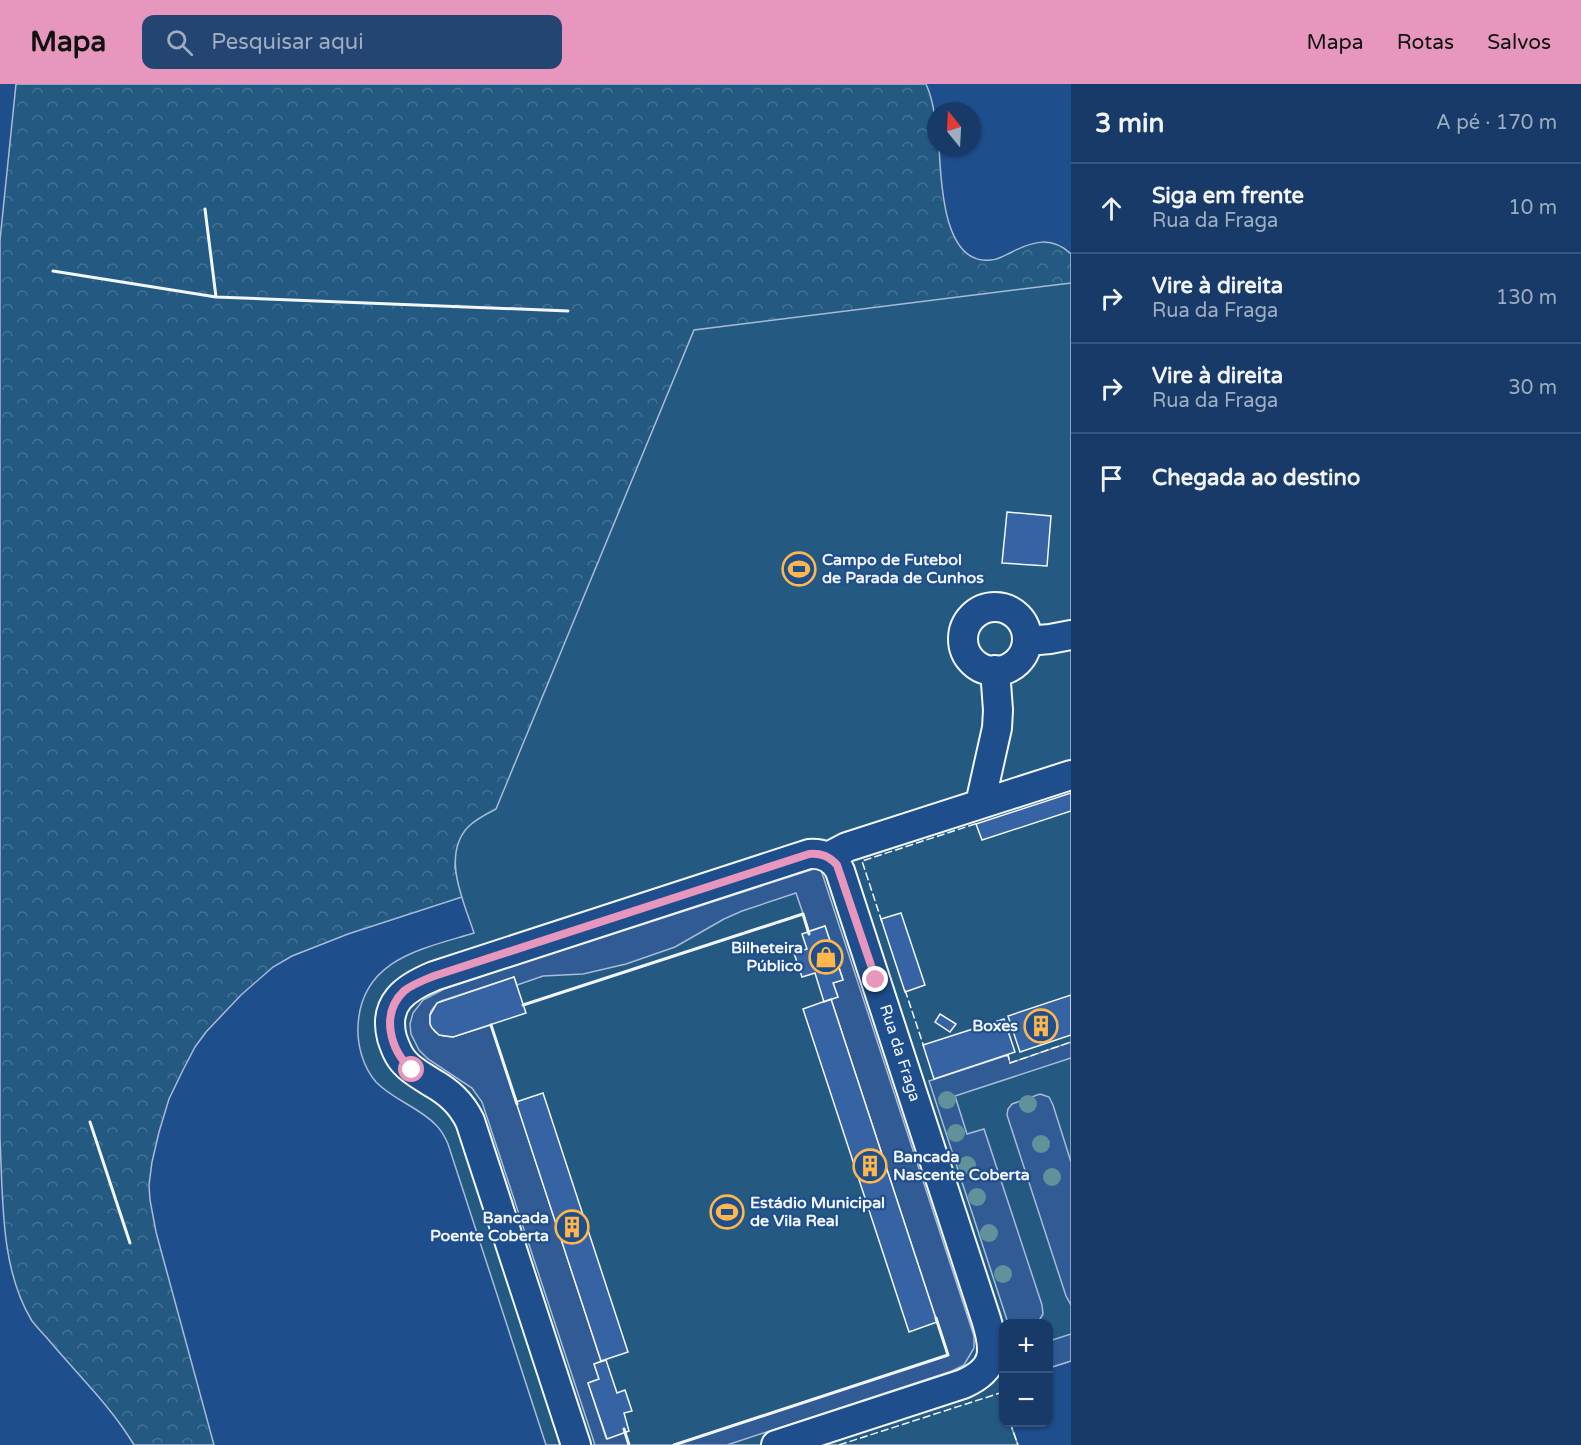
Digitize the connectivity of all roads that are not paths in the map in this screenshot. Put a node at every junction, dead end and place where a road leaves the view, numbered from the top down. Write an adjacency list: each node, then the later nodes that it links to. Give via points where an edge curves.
1 (1071, 635): 2 (street)
2 (1027, 641): 3 (street, via 1025,651 1011,667); 3 (street, via 1026,630 1015,613 996,606 976,612 964,629 965,651 979,667)
3 (995, 670): 5 (street, via 997,728)
4 (1071, 775): 5 (street)
5 (980, 804): 6 (street, via 847,847)
6 (828, 857): 7 (street, via 809,854 434,976 405,990 394,1005 390,1022 398,1055 412,1070 456,1099 471,1121); 8 (street, Rua da Fraga, via 840,871 993,1344 986,1367 973,1380)
7 (576, 1445)
8 (776, 1445)

